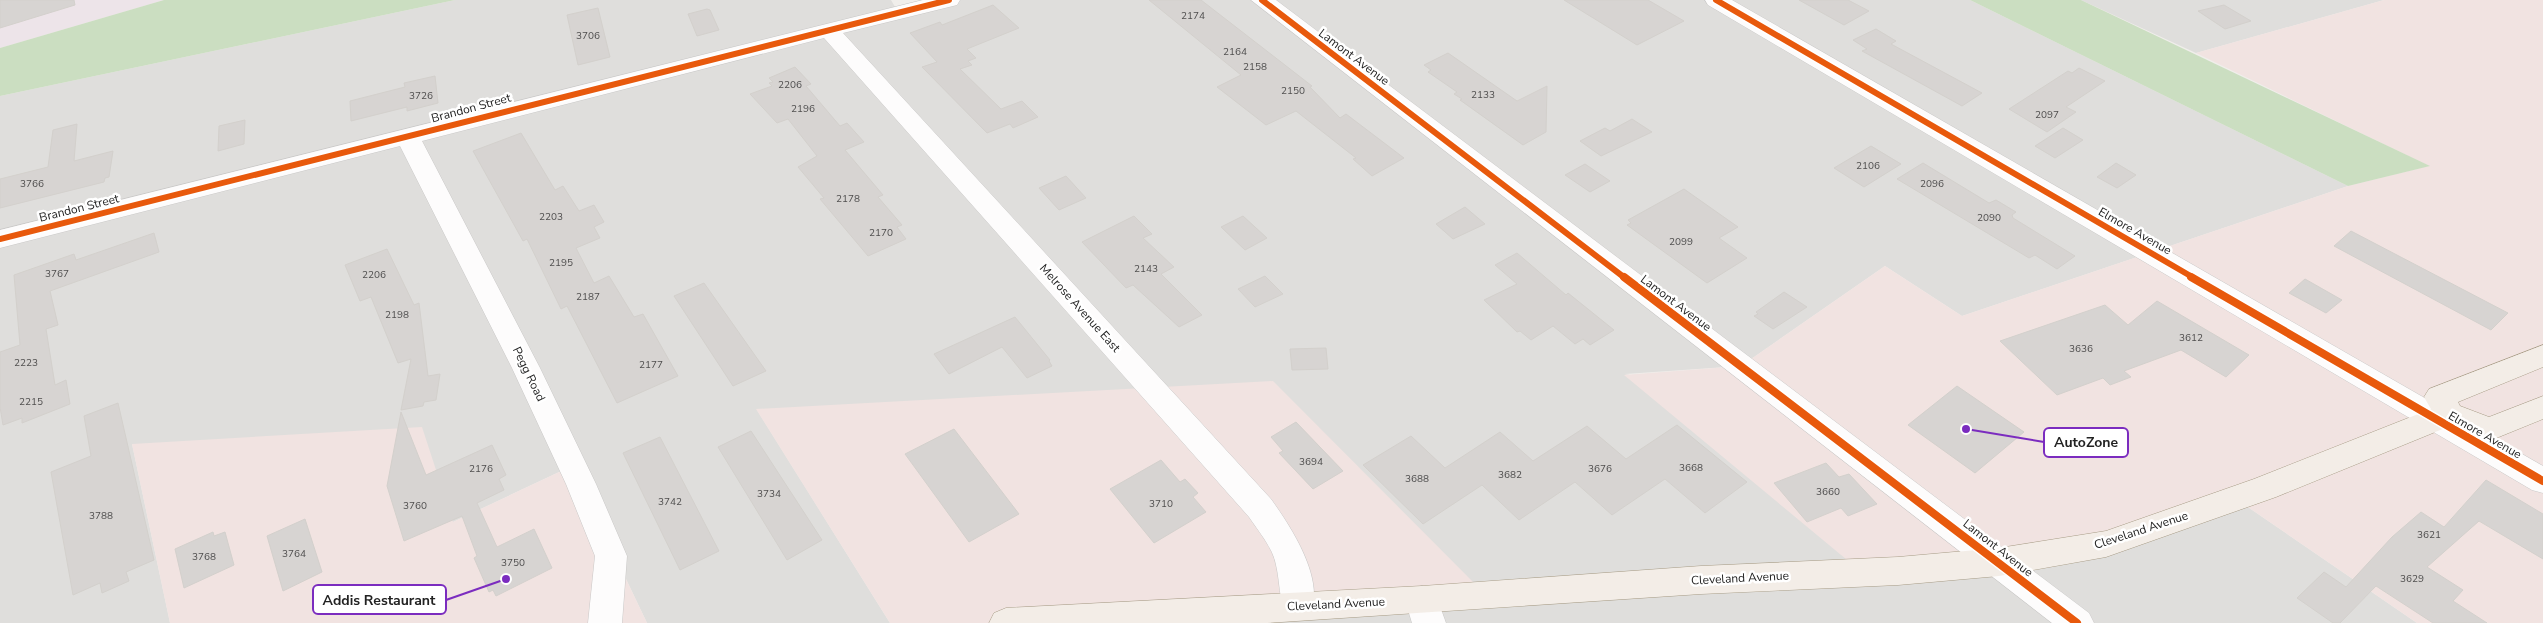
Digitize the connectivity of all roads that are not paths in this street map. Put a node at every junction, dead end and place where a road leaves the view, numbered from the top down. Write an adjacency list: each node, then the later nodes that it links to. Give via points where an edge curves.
1 (949, 0): 4 (street, Brandon Street)
2 (1262, 0): 11 (street, Lamont Avenue)
3 (1716, 0): 9 (street, Elmore Avenue)
4 (828, 30): 5 (street, Brandon Street); 12 (street, Melrose Avenue East, via 1260,508 1281,539 1292,563)
5 (407, 136): 6 (street, Brandon Street); 14 (street, Pegg Road, via 526,368 611,556)
6 (0, 239)
7 (2543, 356): 9 (main road, via 2439,398)
8 (2543, 407): 9 (main road, via 2489,429)
9 (2443, 416): 10 (street, Elmore Avenue); 11 (main road, Cleveland Avenue, via 2265,488 2106,544)
10 (2543, 481)
11 (1999, 562): 13 (main road, Cleveland Avenue, via 1898,571 1701,580); 16 (street, Lamont Avenue)
12 (1298, 605): 13 (main road, Cleveland Avenue); 15 (main road, Cleveland Avenue)
13 (1425, 611)
14 (605, 623)
15 (1006, 623)
16 (2077, 623)

